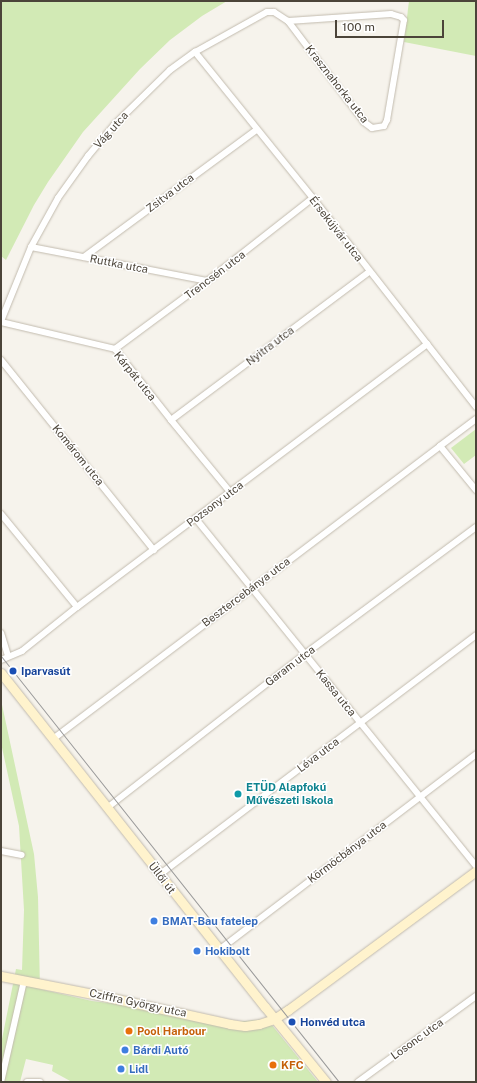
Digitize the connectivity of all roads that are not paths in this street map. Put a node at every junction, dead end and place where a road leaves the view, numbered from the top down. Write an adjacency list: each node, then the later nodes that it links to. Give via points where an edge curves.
1 (288, 21): 1 (street, Krasznahorka utca, via 364,122 372,128 384,126 404,20 401,16 391,14); 2 (street, Vág utca, via 274,12 267,12)
2 (195, 52): 3 (street, Érsekújvár utca); 5 (street, Vág utca, via 170,70 114,125 58,198)
3 (256, 130): 4 (street, Érsekújvár utca); 6 (street, Zsitva utca)
4 (313, 198): 7 (street, Érsekújvár utca); 8 (street, Trencsén utca)
5 (31, 247): 6 (street, Ruttka utca); 9 (street, Vág utca)
6 (84, 257): 8 (street, Ruttka utca)
7 (369, 272): 10 (street, Érsekújvár utca); 15 (street, Nyitra utca)
8 (207, 281): 11 (street, Trencsén utca)
9 (1, 321): 11 (street, Kárpát utca)
10 (427, 344): 13 (street, Érsekújvár utca); 18 (street, Pozsony utca)
11 (115, 349): 15 (street, Kárpát utca)
12 (1, 360): 22 (street, Komárom utca)
13 (476, 407)
14 (476, 419): 16 (street, Besztercebánya utca)
15 (171, 420): 18 (street, Kárpát utca)
16 (440, 446): 17 (street); 23 (street, Besztercebánya utca)
17 (476, 490)
18 (231, 493): 20 (street, Pozsony utca)
19 (1, 514): 24 (street)
20 (196, 519): 22 (street, Pozsony utca); 23 (street, Kassa utca)
21 (476, 527): 27 (street, Garam utca)
22 (154, 550): 24 (street, Pozsony utca)
23 (252, 587): 27 (street, Kassa utca); 32 (street, Besztercebánya utca)
24 (77, 607): 28 (street, Pozsony utca, via 22,651)
25 (1, 633): 28 (street)
26 (476, 635): 31 (street, Léva utca)
27 (305, 654): 31 (street, Kassa utca); 35 (street, Garam utca)
28 (8, 656): 29 (street, Pozsony utca)
29 (1, 660)
30 (1, 673): 32 (street, Üllői út)
31 (360, 723): 34 (street, Kassa utca); 40 (street, Léva utca)
32 (53, 739): 35 (street, Üllői út)
33 (476, 754): 34 (street, Körmöcbánya utca)
34 (419, 797): 38 (street, Kassa utca); 41 (street, Körmöcbánya utca)
35 (106, 808): 40 (street, Üllői út)
36 (1, 851): 37 (street)
37 (22, 855)
38 (476, 866)
39 (476, 871): 45 (street)
40 (159, 875): 41 (street, Üllői út)
41 (219, 950): 45 (street, Üllői út)
42 (1, 976): 43 (street, Cziffra György utca)
43 (24, 981): 45 (street, Cziffra György utca, via 239,1025 252,1025); 46 (street)
44 (476, 996): 51 (street, Losonc utca)
45 (274, 1019): 50 (street, Üllői út)
46 (3, 1073): 48 (street)
47 (27, 1081): 49 (street)
48 (1, 1082)
49 (40, 1082)
50 (326, 1082)
51 (358, 1082)

